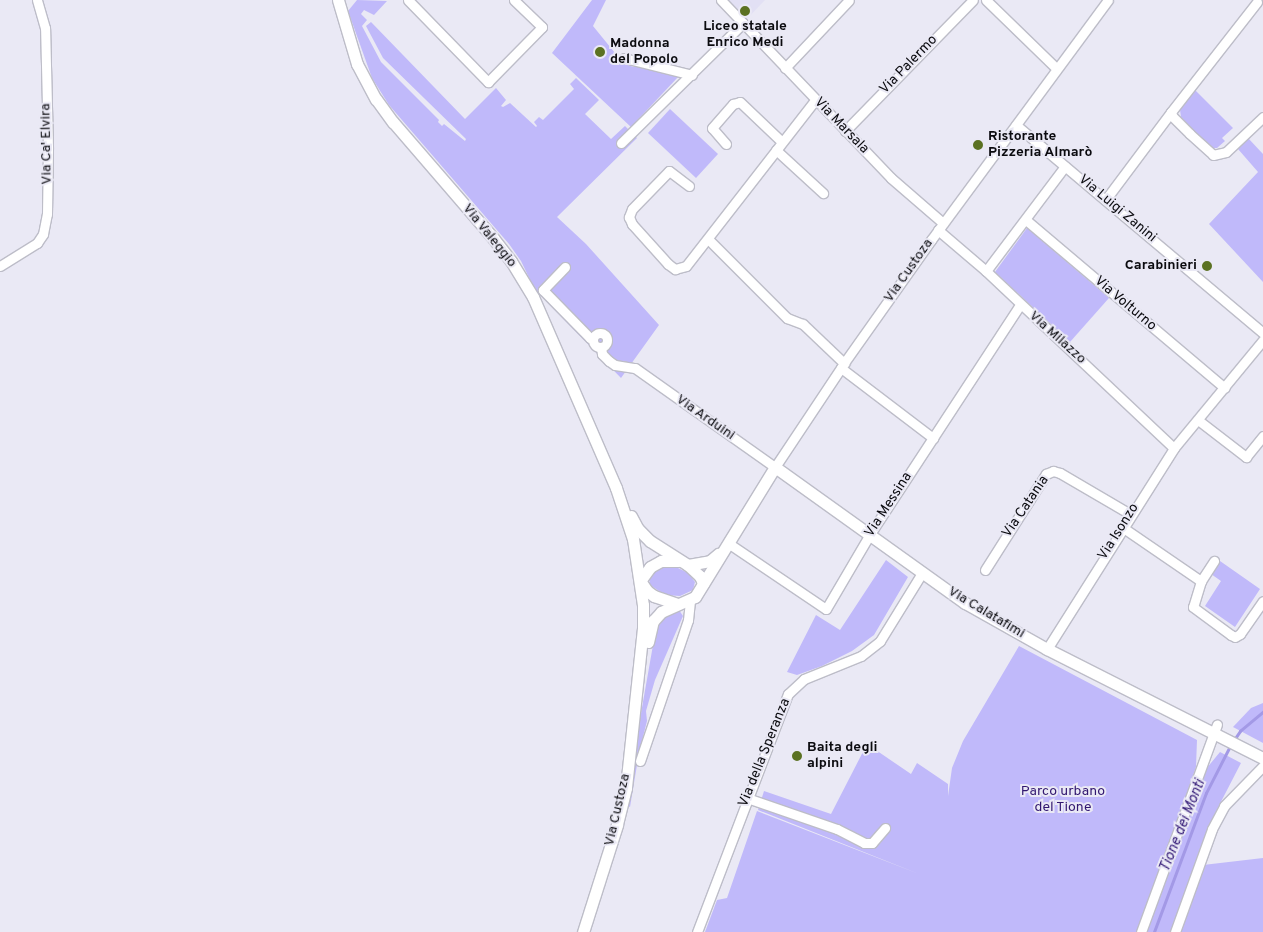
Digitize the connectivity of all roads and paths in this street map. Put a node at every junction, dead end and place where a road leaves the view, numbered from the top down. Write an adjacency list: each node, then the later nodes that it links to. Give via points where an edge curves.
1 (37, 0): 32 (street, Via Ca' Elvira, via 45,28 47,214 43,234 37,243)
2 (338, 0): 45 (main road, Via Valeggio, via 357,64 376,99 493,238 534,297)
3 (408, 0): 4 (street, via 488,82 542,27)
4 (514, 0)
5 (721, 0): 11 (street, Via Marsala)
6 (849, 0): 13 (street)
7 (973, 0): 20 (street, Via Palermo)
8 (986, 0): 14 (street)
9 (1108, 0): 14 (street, Via Custoza)
10 (1258, 3): 17 (street)
11 (743, 23): 13 (street, Via Marsala); 15 (street)
12 (624, 58): 15 (street)
13 (785, 68): 16 (street, Via Marsala)
14 (1056, 68): 19 (street, Via Custoza)
15 (692, 75): 22 (street)
16 (815, 100): 20 (street, Via Marsala); 21 (street)
17 (1171, 112): 18 (street, via 1213,155 1226,152); 28 (street)
18 (1263, 117)
19 (1016, 125): 25 (street, Via Luigi Zanini); 30 (street, Via Custoza)
20 (845, 131): 30 (street, Via Marsala)
21 (782, 142): 23 (street, via 740,102 733,104 712,128); 24 (street)
22 (621, 143)
23 (726, 144)
24 (776, 150): 27 (street); 31 (street)
25 (1066, 166): 28 (street, Via Luigi Zanini); 29 (street)
26 (689, 186): 31 (street, via 669,171 632,209 629,217 675,269 686,266)
27 (823, 193)
28 (1106, 199): 36 (street, Via Luigi Zanini)
29 (1026, 220): 34 (street); 39 (street, Via Volturno)
30 (941, 227): 34 (street, Via Milazzo); 38 (street, Via Custoza)
31 (708, 239): 38 (street, via 787,318 803,324)
32 (0, 266)
33 (565, 267): 44 (street, Via Arduini, via 542,290 593,338 594,344 601,347 602,354 609,361 635,368)
34 (986, 271): 35 (street, Via Milazzo)
35 (1020, 305): 42 (street, Via Messina); 43 (street, Via Milazzo)
36 (1263, 333)
37 (1263, 340): 39 (street, Via Isonzo)
38 (843, 365): 42 (street); 44 (street, Via Custoza)
39 (1225, 388): 40 (street, Via Isonzo)
40 (1198, 420): 41 (street, via 1246,457); 43 (street, Via Isonzo)
41 (1263, 436)
42 (933, 438): 48 (street, Via Messina)
43 (1174, 448): 46 (street, Via Isonzo)
44 (775, 467): 48 (main road, Via Calatafimi); 49 (main road, Via Custoza)
45 (616, 488): 51 (main road, via 638,529 650,541); 54 (main road, Via Custoza, via 633,539)
46 (1130, 514): 47 (street, Via Isonzo); 52 (street, Via Catania, via 1052,471 1046,474)
47 (1122, 527): 55 (street); 60 (street, Via Isonzo)
48 (870, 534): 49 (street, Via Messina, via 826,609); 53 (main road, Via Calatafimi)
49 (726, 547): 51 (main road, Via Custoza, via 710,562); 56 (main road, Via Custoza)
50 (1214, 561): 55 (street)
51 (684, 563): 54 (main road, Via Custoza, via 662,561 650,567); 56 (main road, via 700,576)
52 (985, 570)
53 (922, 573): 60 (main road, Via Calatafimi, via 965,603); 66 (street, Via della Speranza, via 880,641 861,656 804,679 788,694)
54 (640, 581): 59 (main road, via 654,596); 61 (main road, Via Custoza, via 643,628)
55 (1201, 581): 58 (street, via 1193,603 1195,611 1235,637)
56 (703, 583): 57 (main road, Via Custoza)
57 (690, 600): 59 (main road, Via Custoza); 64 (street, Via Custoza, via 688,620)
58 (1263, 601)
59 (677, 604): 61 (main road, Via Custoza, via 660,612 653,621 641,680)
60 (1047, 649): 62 (main road, Via Calatafimi)
61 (637, 684): 68 (main road, Via Custoza, via 626,788)
62 (1215, 728): 63 (main road, Via Calatafimi); 70 (street)
63 (1263, 758)
64 (640, 761)
65 (1263, 766): 71 (street, via 1224,806 1212,829)
66 (747, 798): 67 (street, via 837,829 864,843 872,843); 69 (street, Via della Speranza)
67 (885, 828)
68 (583, 932)
69 (697, 932)
70 (1141, 932)
71 (1175, 932)

